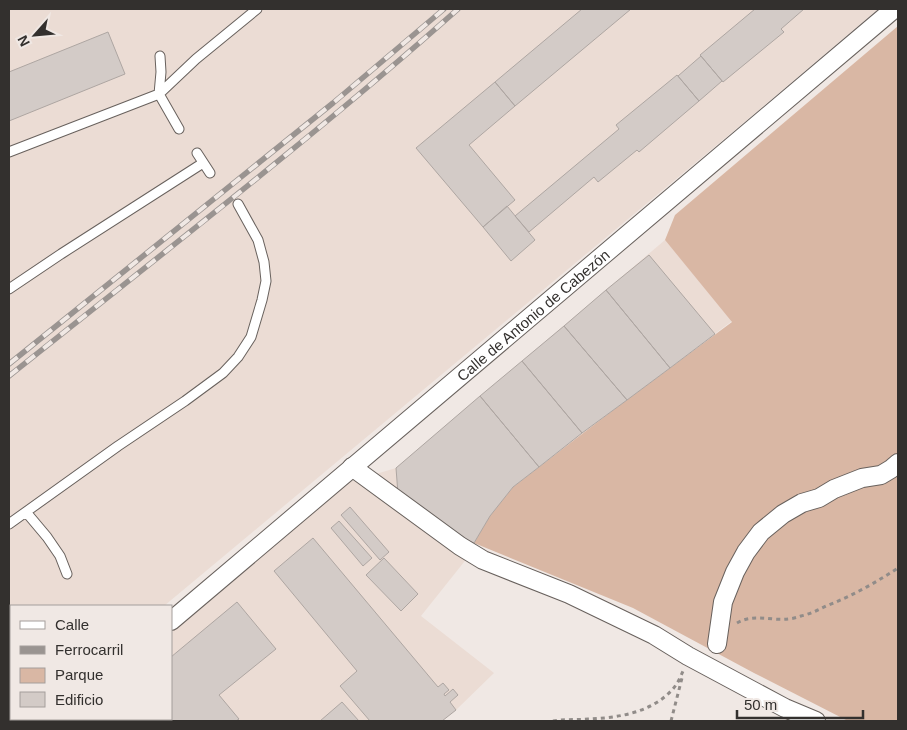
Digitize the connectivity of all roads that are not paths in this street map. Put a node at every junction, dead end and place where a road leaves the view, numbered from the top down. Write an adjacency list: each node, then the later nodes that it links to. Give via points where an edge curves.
1 (256, 9): 4 (lane)
2 (894, 9): 12 (street, Calle de Antonio de Cabezón)
3 (160, 56): 4 (lane)
4 (159, 94): 5 (lane); 6 (lane)
5 (179, 129)
6 (9, 152)
7 (197, 153): 8 (lane)
8 (203, 163): 9 (lane); 11 (lane)
9 (210, 173)
10 (238, 204): 14 (lane, via 258,240 266,281 250,337 238,357 200,390)
11 (9, 289)
12 (352, 467): 17 (street, Calle de Antonio de Cabezón); 19 (street, via 482,560 569,594 654,635 785,708)
13 (896, 468): 18 (street, via 802,503 761,532 735,572 723,602)
14 (26, 512): 15 (lane); 16 (lane, via 60,556)
15 (9, 524)
16 (67, 574)
17 (172, 620)
18 (717, 644)
19 (816, 721)

